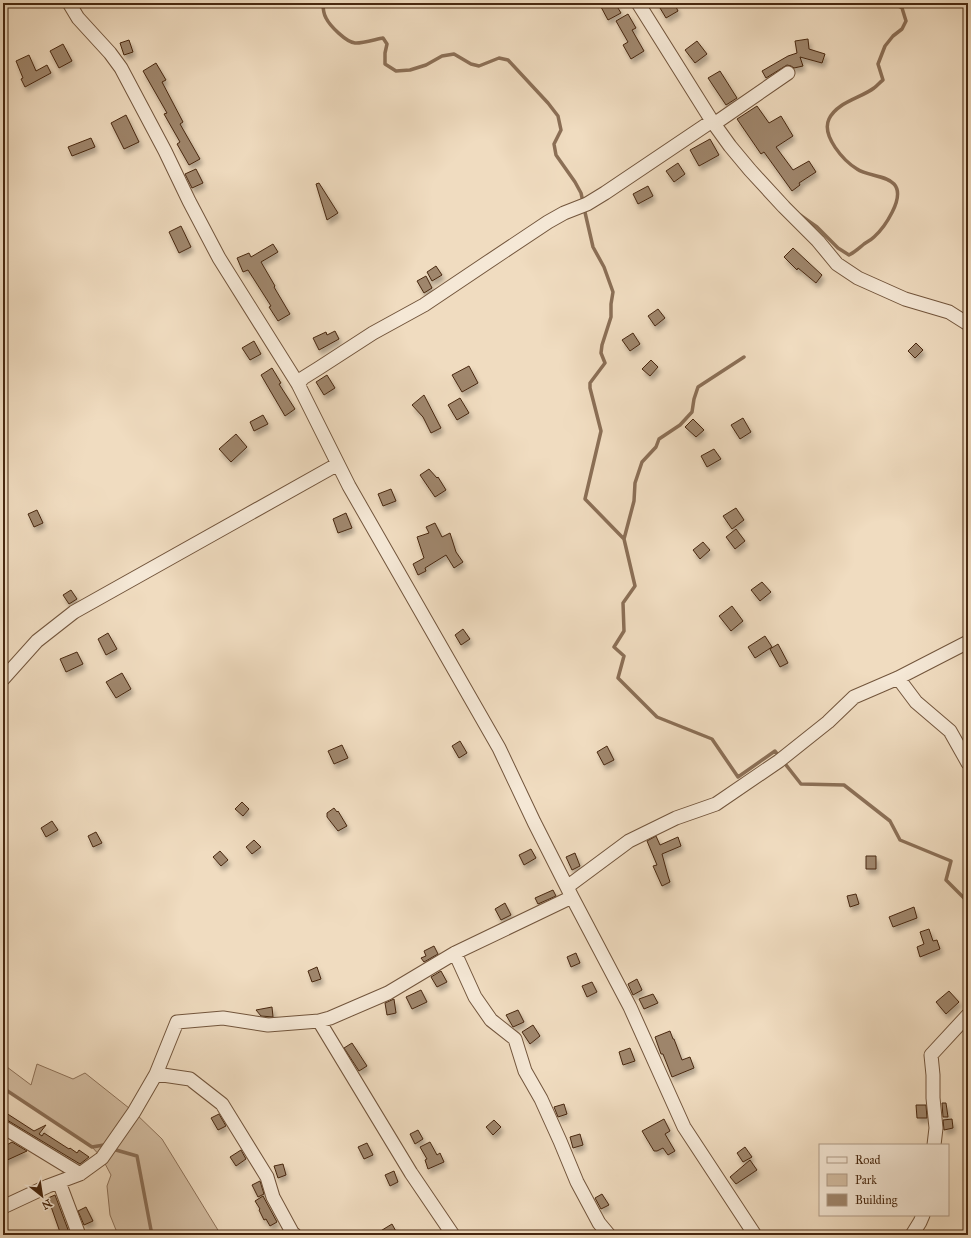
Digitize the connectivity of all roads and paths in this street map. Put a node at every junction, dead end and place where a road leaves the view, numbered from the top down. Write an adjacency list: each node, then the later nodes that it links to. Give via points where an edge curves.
1 (70, 3): 6 (street, via 78,18 121,68 219,258)
2 (638, 3): 4 (street)
3 (788, 73): 4 (street)
4 (713, 123): 5 (street, via 750,170 837,264 858,278 905,298 949,312); 6 (street, via 587,204 548,222 424,305 373,333 303,378)
5 (968, 324)
6 (298, 384): 7 (street)
7 (338, 464): 9 (street, via 74,612 38,641); 12 (street, via 499,748)
8 (968, 642): 10 (street)
9 (3, 678)
10 (898, 678): 11 (street, via 916,702 950,732); 12 (street, via 854,697 779,762 716,804 676,818 629,841)
11 (968, 763)
12 (569, 892): 13 (street); 27 (street, via 630,1007 684,1127)
13 (455, 953): 15 (street, via 388,993); 26 (street, via 475,997 491,1020 515,1039 526,1070 577,1182 599,1223)
14 (968, 1015): 18 (street, via 930,1055 934,1075)
15 (319, 1021): 16 (street, via 268,1025 223,1018 177,1022); 25 (street, via 411,1173)
16 (156, 1074): 19 (street, via 134,1112 102,1158); 24 (street, via 190,1080 222,1104 267,1177 273,1197)
17 (3, 1127): 19 (street)
18 (934, 1144)
19 (80, 1174): 20 (street)
20 (60, 1182): 21 (street); 23 (street)
21 (3, 1207)
22 (923, 1216): 28 (street)
23 (79, 1235)
24 (295, 1235)
25 (453, 1235)
26 (609, 1235)
27 (756, 1235)
28 (912, 1235)

